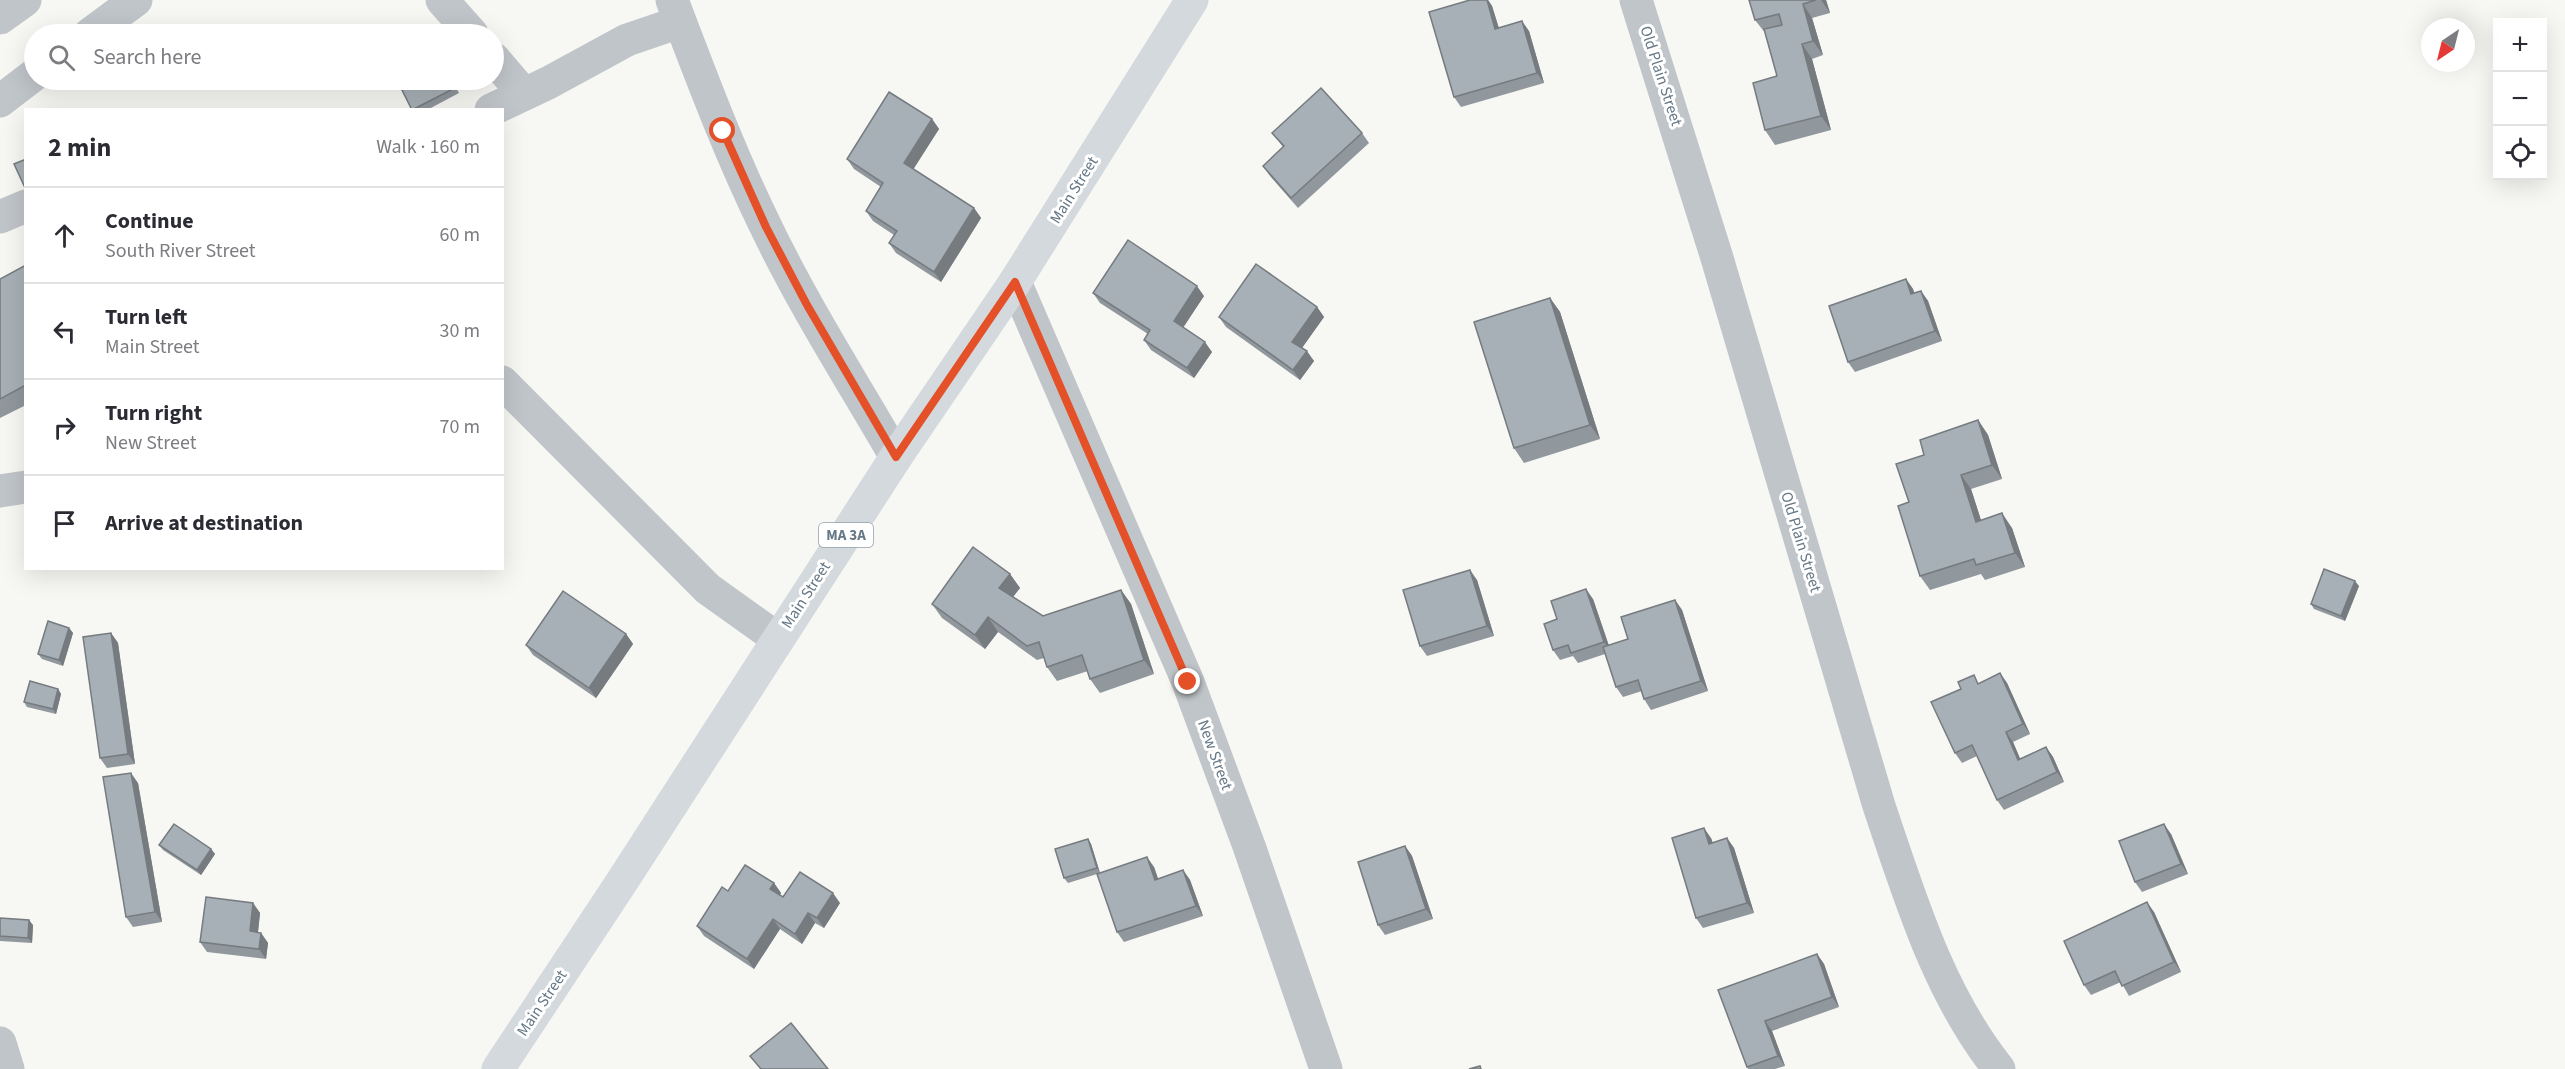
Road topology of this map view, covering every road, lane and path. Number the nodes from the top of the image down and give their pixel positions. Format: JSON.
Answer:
{"nodes":[{"id":1,"x":25,"y":0,"type":"edge"},
{"id":2,"x":136,"y":0,"type":"edge"},
{"id":3,"x":442,"y":0,"type":"edge"},
{"id":4,"x":1192,"y":0,"type":"edge"},
{"id":5,"x":1636,"y":0,"type":"edge"},
{"id":6,"x":676,"y":11,"type":"edge"},
{"id":7,"x":0,"y":18,"type":"edge"},
{"id":8,"x":104,"y":24,"type":"edge"},
{"id":9,"x":463,"y":24,"type":"edge"},
{"id":10,"x":504,"y":71,"type":"edge"},
{"id":11,"x":24,"y":83,"type":"edge"},
{"id":12,"x":524,"y":94,"type":"junction"},
{"id":13,"x":0,"y":101,"type":"edge"},
{"id":14,"x":495,"y":108,"type":"edge"},
{"id":15,"x":24,"y":207,"type":"edge"},
{"id":16,"x":0,"y":218,"type":"edge"},
{"id":17,"x":1015,"y":282,"type":"junction"},
{"id":18,"x":504,"y":384,"type":"edge"},
{"id":19,"x":896,"y":457,"type":"junction"},
{"id":20,"x":24,"y":487,"type":"edge"},
{"id":21,"x":0,"y":491,"type":"edge"},
{"id":22,"x":778,"y":639,"type":"junction"},
{"id":23,"x":0,"y":1043,"type":"edge"},
{"id":24,"x":8,"y":1069,"type":"edge"},
{"id":25,"x":498,"y":1069,"type":"edge"},
{"id":26,"x":1326,"y":1069,"type":"edge"},
{"id":27,"x":1999,"y":1069,"type":"edge"}],
"edges":[{"from":1,"to":7,"type":"street"},
{"from":2,"to":8,"type":"street"},
{"from":3,"to":9,"type":"street"},
{"from":4,"to":17,"type":"main road","name":"Main Street","number":"MA 3A"},
{"from":5,"to":27,"type":"street","name":"Old Plain Street"},
{"from":6,"to":12,"type":"street"},
{"from":6,"to":19,"type":"street"},
{"from":10,"to":12,"type":"street"},
{"from":11,"to":13,"type":"street"},
{"from":12,"to":14,"type":"street"},
{"from":15,"to":16,"type":"street"},
{"from":17,"to":19,"type":"main road","name":"Main Street","number":"MA 3A"},
{"from":17,"to":26,"type":"street","name":"New Street"},
{"from":18,"to":22,"type":"street"},
{"from":19,"to":22,"type":"main road","name":"Main Street","number":"MA 3A"},
{"from":20,"to":21,"type":"street"},
{"from":22,"to":25,"type":"main road","name":"Main Street","number":"MA 3A"},
{"from":23,"to":24,"type":"street"}]}
